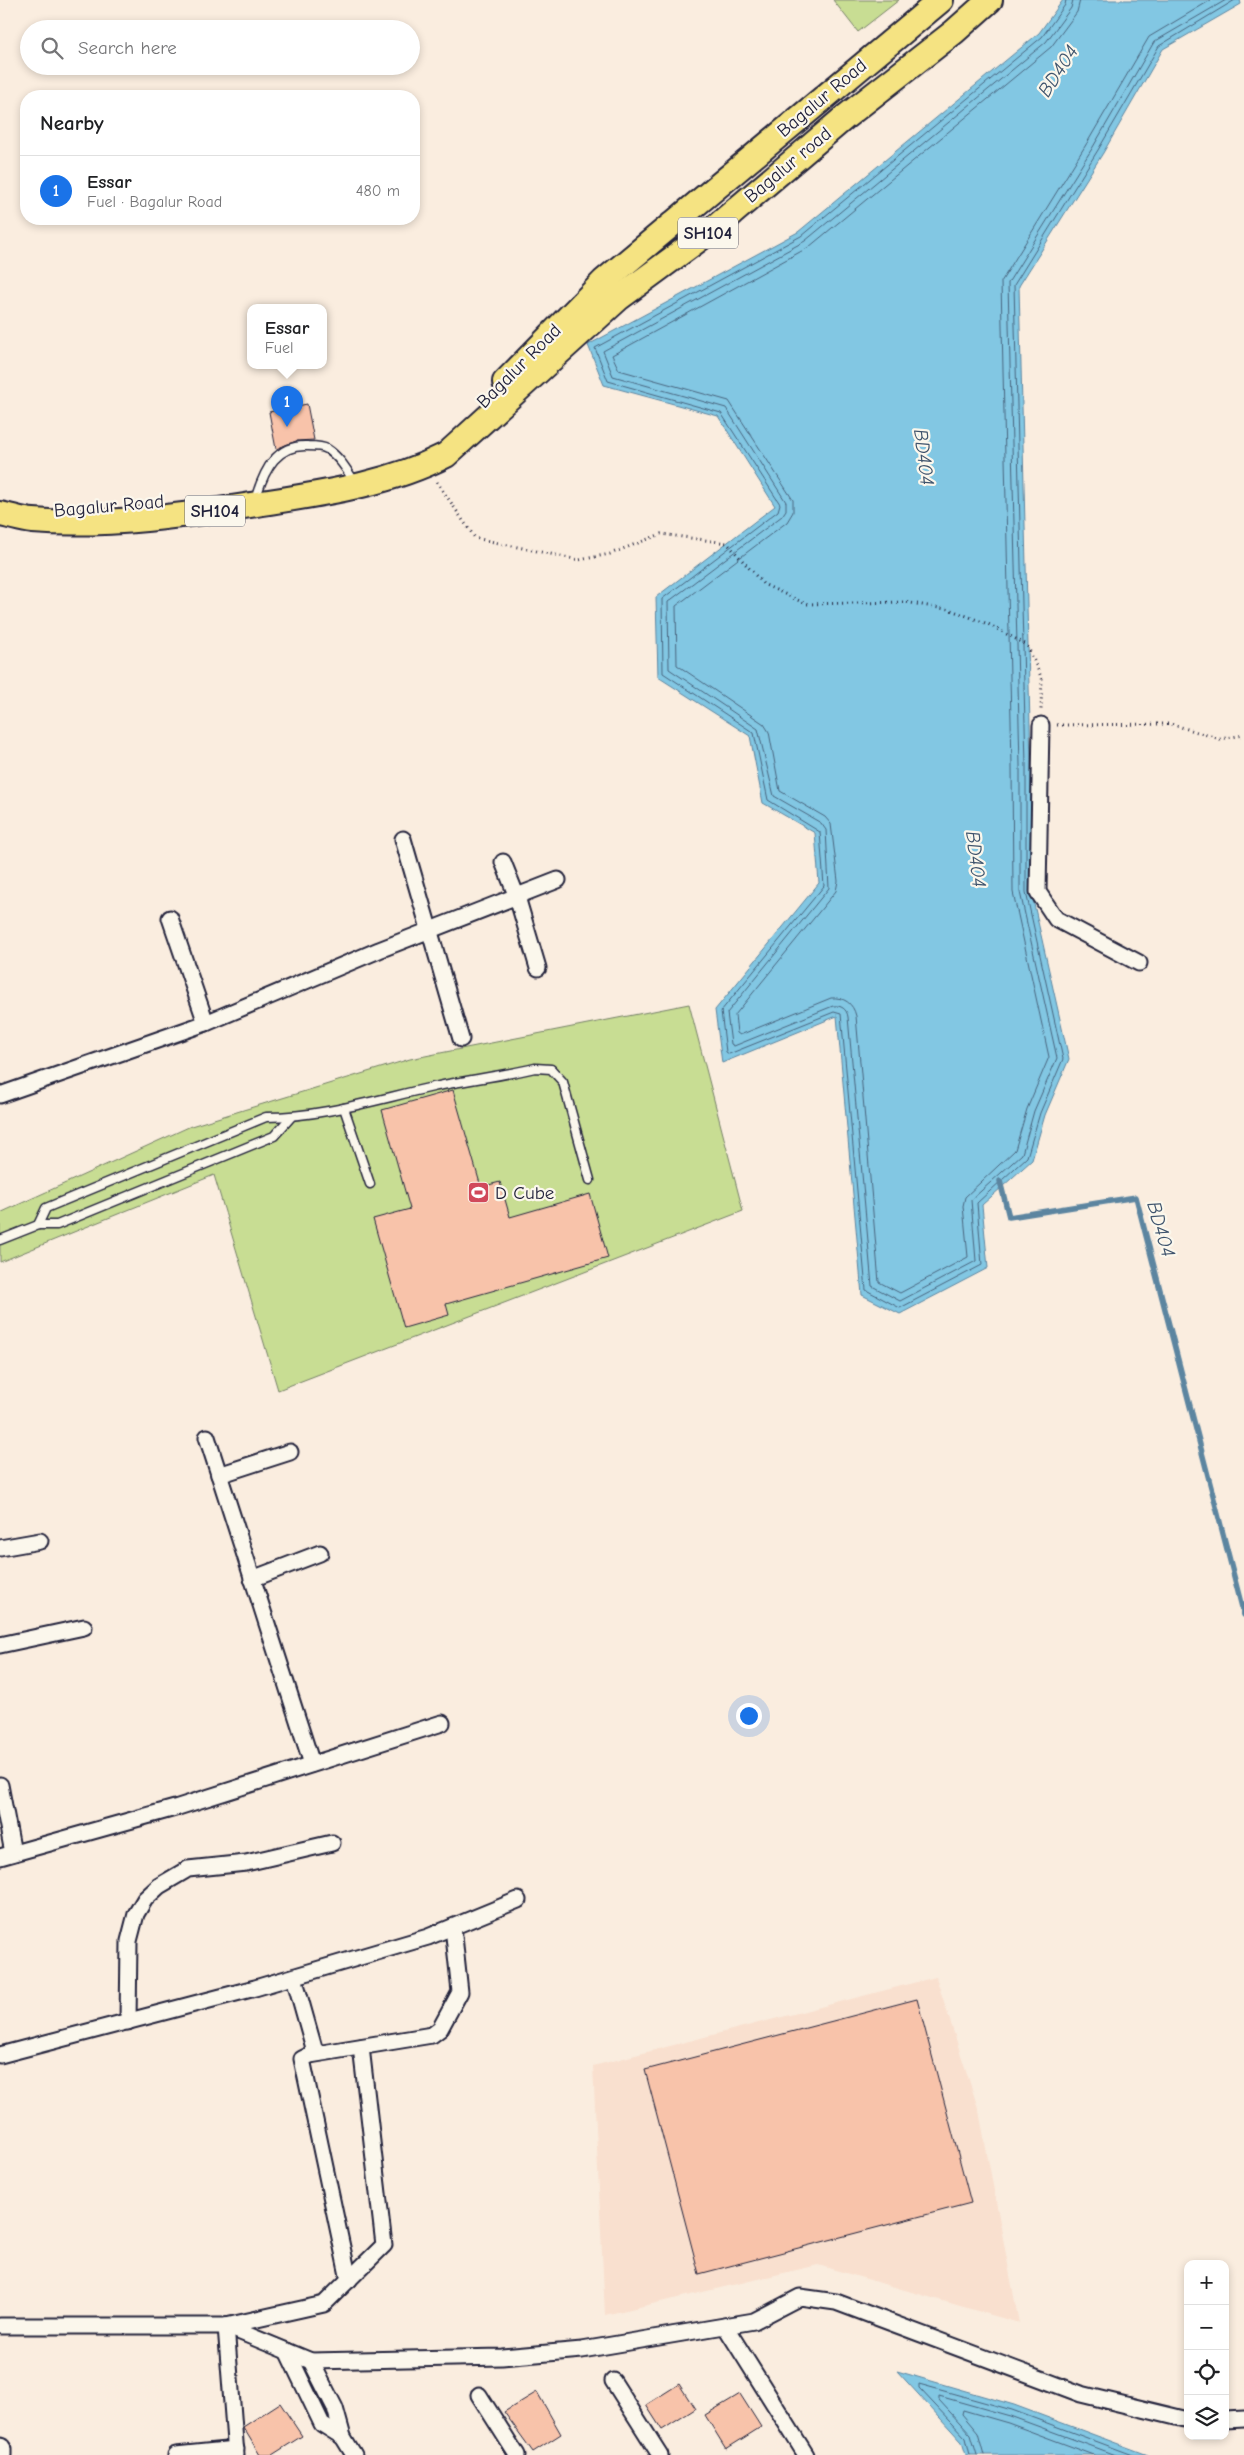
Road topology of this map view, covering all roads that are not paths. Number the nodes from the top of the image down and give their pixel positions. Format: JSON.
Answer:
{"nodes":[{"id":1,"x":942,"y":0,"type":"edge"},
{"id":2,"x":990,"y":0,"type":"edge"},
{"id":3,"x":422,"y":459,"type":"junction"},
{"id":4,"x":352,"y":478,"type":"junction"},
{"id":5,"x":257,"y":494,"type":"junction"},
{"id":6,"x":0,"y":502,"type":"edge"},
{"id":7,"x":0,"y":514,"type":"edge"},
{"id":8,"x":1041,"y":725,"type":"road end"},
{"id":9,"x":403,"y":839,"type":"dead end"},
{"id":10,"x":503,"y":862,"type":"dead end"},
{"id":11,"x":558,"y":880,"type":"dead end"},
{"id":12,"x":517,"y":897,"type":"junction"},
{"id":13,"x":170,"y":918,"type":"dead end"},
{"id":14,"x":430,"y":930,"type":"junction"},
{"id":15,"x":1139,"y":964,"type":"dead end"},
{"id":16,"x":538,"y":968,"type":"dead end"},
{"id":17,"x":206,"y":1023,"type":"junction"},
{"id":18,"x":461,"y":1039,"type":"dead end"},
{"id":19,"x":0,"y":1095,"type":"edge"},
{"id":20,"x":344,"y":1108,"type":"junction"},
{"id":21,"x":291,"y":1117,"type":"junction"},
{"id":22,"x":590,"y":1180,"type":"dead end"},
{"id":23,"x":370,"y":1184,"type":"dead end"},
{"id":24,"x":38,"y":1225,"type":"junction"},
{"id":25,"x":0,"y":1240,"type":"edge"},
{"id":26,"x":207,"y":1437,"type":"dead end"},
{"id":27,"x":290,"y":1452,"type":"dead end"},
{"id":28,"x":219,"y":1475,"type":"junction"},
{"id":29,"x":40,"y":1540,"type":"dead end"},
{"id":30,"x":0,"y":1548,"type":"edge"},
{"id":31,"x":320,"y":1553,"type":"dead end"},
{"id":32,"x":252,"y":1579,"type":"junction"},
{"id":33,"x":84,"y":1627,"type":"dead end"},
{"id":34,"x":0,"y":1645,"type":"edge"},
{"id":35,"x":442,"y":1723,"type":"dead end"},
{"id":36,"x":312,"y":1764,"type":"junction"},
{"id":37,"x":0,"y":1785,"type":"edge"},
{"id":38,"x":332,"y":1844,"type":"dead end"},
{"id":39,"x":7,"y":1855,"type":"edge"},
{"id":40,"x":518,"y":1900,"type":"dead end"},
{"id":41,"x":453,"y":1927,"type":"junction"},
{"id":42,"x":294,"y":1977,"type":"junction"},
{"id":43,"x":128,"y":2022,"type":"junction"},
{"id":44,"x":361,"y":2047,"type":"junction"},
{"id":45,"x":310,"y":2055,"type":"junction"},
{"id":46,"x":0,"y":2056,"type":"edge"},
{"id":47,"x":349,"y":2280,"type":"junction"},
{"id":48,"x":0,"y":2326,"type":"edge"},
{"id":49,"x":226,"y":2326,"type":"junction"},
{"id":50,"x":725,"y":2326,"type":"junction"},
{"id":51,"x":287,"y":2351,"type":"junction"},
{"id":52,"x":311,"y":2361,"type":"junction"},
{"id":53,"x":613,"y":2381,"type":"dead end"},
{"id":54,"x":479,"y":2395,"type":"dead end"},
{"id":55,"x":1184,"y":2419,"type":"edge"},
{"id":56,"x":1244,"y":2419,"type":"edge"},
{"id":57,"x":1229,"y":2420,"type":"edge"},
{"id":58,"x":343,"y":2437,"type":"junction"},
{"id":59,"x":0,"y":2449,"type":"edge"},
{"id":60,"x":236,"y":2452,"type":"edge"},
{"id":61,"x":0,"y":2455,"type":"edge"},
{"id":62,"x":176,"y":2455,"type":"edge"},
{"id":63,"x":354,"y":2455,"type":"edge"},
{"id":64,"x":517,"y":2455,"type":"edge"},
{"id":65,"x":660,"y":2455,"type":"edge"},
{"id":66,"x":806,"y":2455,"type":"edge"}],
"edges":[{"from":1,"to":3,"type":"main road","name":"Bagalur Road","number":"SH104"},
{"from":2,"to":3,"type":"main road","name":"Bagalur road","number":"SH104"},
{"from":3,"to":4,"type":"main road","name":"Bagalur Road","number":"SH104"},
{"from":3,"to":7,"type":"main road","name":"Bagalur Road","number":"SH104"},
{"from":4,"to":5,"type":"main road","name":"Bagalur Road","number":"SH104"},
{"from":4,"to":5,"type":"lane"},
{"from":5,"to":6,"type":"main road","name":"Bagalur Road","number":"SH104"},
{"from":8,"to":15,"type":"street"},
{"from":9,"to":14,"type":"street"},
{"from":10,"to":12,"type":"street"},
{"from":11,"to":12,"type":"street"},
{"from":12,"to":14,"type":"street"},
{"from":12,"to":16,"type":"street"},
{"from":13,"to":17,"type":"street"},
{"from":14,"to":17,"type":"street"},
{"from":14,"to":18,"type":"street"},
{"from":17,"to":19,"type":"street"},
{"from":20,"to":21,"type":"lane"},
{"from":20,"to":22,"type":"lane"},
{"from":20,"to":23,"type":"lane"},
{"from":21,"to":24,"type":"lane"},
{"from":21,"to":24,"type":"lane"},
{"from":24,"to":25,"type":"lane"},
{"from":26,"to":28,"type":"street"},
{"from":27,"to":28,"type":"street"},
{"from":28,"to":32,"type":"street"},
{"from":29,"to":30,"type":"street"},
{"from":31,"to":32,"type":"street"},
{"from":32,"to":36,"type":"street"},
{"from":33,"to":34,"type":"street"},
{"from":35,"to":36,"type":"street"},
{"from":36,"to":39,"type":"street"},
{"from":37,"to":39,"type":"street"},
{"from":38,"to":43,"type":"street"},
{"from":40,"to":41,"type":"street"},
{"from":41,"to":42,"type":"street"},
{"from":41,"to":44,"type":"street"},
{"from":42,"to":43,"type":"street"},
{"from":42,"to":45,"type":"street"},
{"from":43,"to":46,"type":"street"},
{"from":44,"to":45,"type":"street"},
{"from":44,"to":47,"type":"street"},
{"from":45,"to":47,"type":"street"},
{"from":47,"to":49,"type":"street"},
{"from":48,"to":49,"type":"street"},
{"from":49,"to":51,"type":"street"},
{"from":49,"to":60,"type":"street"},
{"from":50,"to":52,"type":"street"},
{"from":50,"to":55,"type":"street"},
{"from":50,"to":66,"type":"street"},
{"from":51,"to":52,"type":"street"},
{"from":51,"to":58,"type":"street"},
{"from":52,"to":58,"type":"street"},
{"from":53,"to":65,"type":"street"},
{"from":54,"to":64,"type":"street"},
{"from":56,"to":57,"type":"street"},
{"from":58,"to":63,"type":"street"},
{"from":59,"to":61,"type":"street"},
{"from":60,"to":62,"type":"street"}]}
